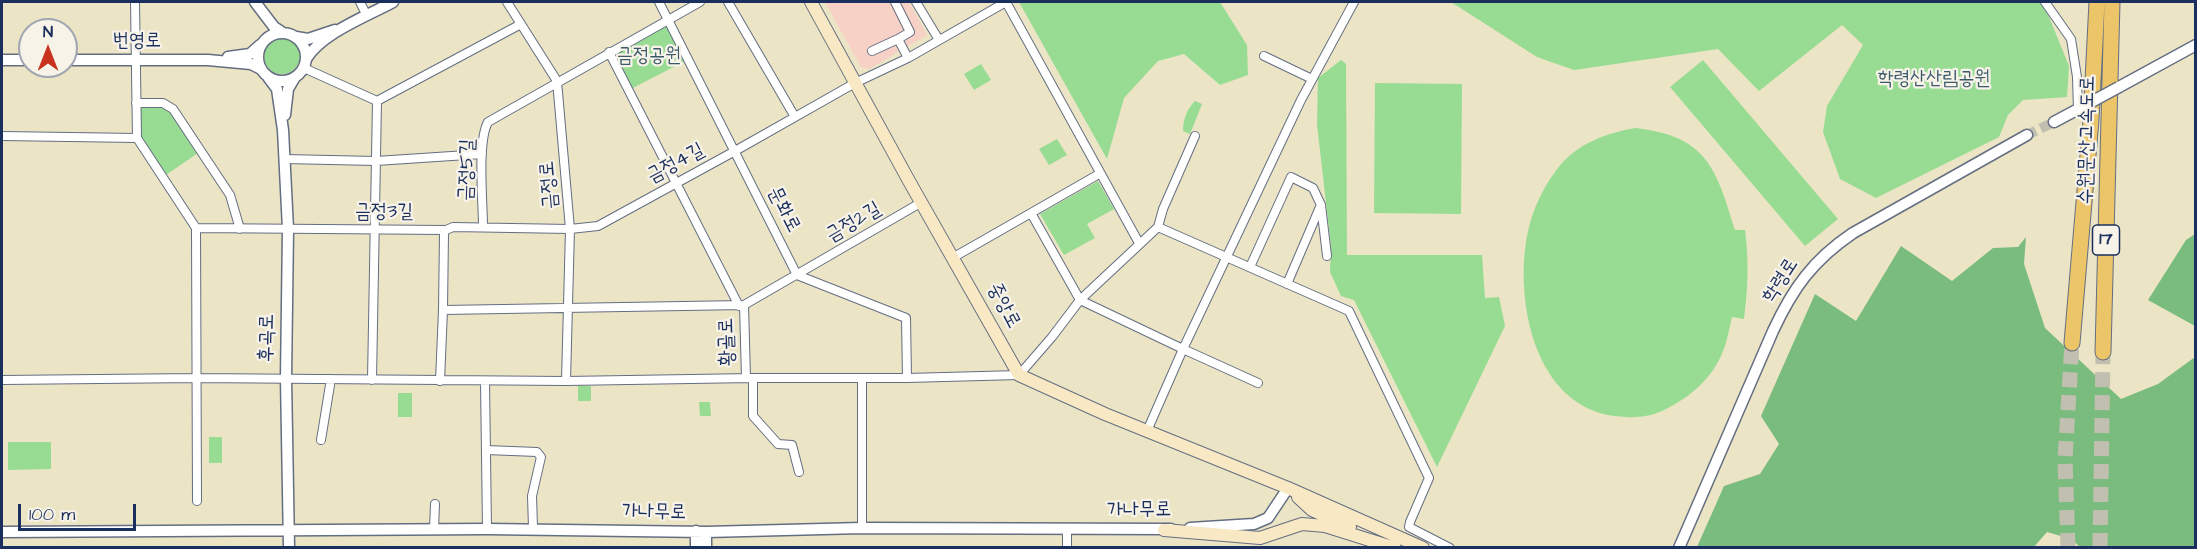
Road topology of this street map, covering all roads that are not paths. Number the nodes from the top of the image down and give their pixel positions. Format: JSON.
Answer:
{"nodes":[{"id":1,"x":135,"y":2,"type":"edge"},
{"id":2,"x":360,"y":2,"type":"edge"},
{"id":3,"x":393,"y":2,"type":"edge"},
{"id":4,"x":507,"y":2,"type":"edge"},
{"id":5,"x":659,"y":2,"type":"edge"},
{"id":6,"x":700,"y":2,"type":"edge"},
{"id":7,"x":728,"y":2,"type":"edge"},
{"id":8,"x":811,"y":2,"type":"edge"},
{"id":9,"x":895,"y":2,"type":"edge"},
{"id":10,"x":916,"y":2,"type":"edge"},
{"id":11,"x":1005,"y":2,"type":"edge"},
{"id":12,"x":1354,"y":2,"type":"edge"},
{"id":13,"x":2045,"y":2,"type":"edge"},
{"id":14,"x":2097,"y":2,"type":"edge"},
{"id":15,"x":2112,"y":2,"type":"edge"},
{"id":16,"x":256,"y":3,"type":"edge"},
{"id":17,"x":367,"y":16,"type":"junction"},
{"id":18,"x":668,"y":19,"type":"junction"},
{"id":19,"x":521,"y":24,"type":"junction"},
{"id":20,"x":346,"y":27,"type":"junction"},
{"id":21,"x":283,"y":33,"type":"junction"},
{"id":22,"x":296,"y":37,"type":"junction"},
{"id":23,"x":898,"y":39,"type":"junction"},
{"id":24,"x":939,"y":40,"type":"junction"},
{"id":25,"x":261,"y":44,"type":"junction"},
{"id":26,"x":2196,"y":45,"type":"edge"},
{"id":27,"x":872,"y":51,"type":"dead end"},
{"id":28,"x":609,"y":52,"type":"junction"},
{"id":29,"x":1264,"y":56,"type":"dead end"},
{"id":30,"x":909,"y":58,"type":"junction"},
{"id":31,"x":2,"y":60,"type":"edge"},
{"id":32,"x":18,"y":60,"type":"edge"},
{"id":33,"x":78,"y":60,"type":"edge"},
{"id":34,"x":135,"y":60,"type":"junction"},
{"id":35,"x":208,"y":60,"type":"junction"},
{"id":36,"x":305,"y":63,"type":"junction"},
{"id":37,"x":264,"y":73,"type":"junction"},
{"id":38,"x":295,"y":77,"type":"junction"},
{"id":39,"x":1312,"y":79,"type":"junction"},
{"id":40,"x":557,"y":81,"type":"junction"},
{"id":41,"x":855,"y":83,"type":"junction"},
{"id":42,"x":377,"y":101,"type":"junction"},
{"id":43,"x":136,"y":103,"type":"junction"},
{"id":44,"x":2081,"y":108,"type":"junction"},
{"id":45,"x":795,"y":117,"type":"junction"},
{"id":46,"x":2054,"y":122,"type":"tunnel mouth"},
{"id":47,"x":283,"y":130,"type":"junction"},
{"id":48,"x":2027,"y":135,"type":"tunnel mouth"},
{"id":49,"x":2,"y":136,"type":"edge"},
{"id":50,"x":1195,"y":136,"type":"dead end"},
{"id":51,"x":137,"y":138,"type":"junction"},
{"id":52,"x":735,"y":151,"type":"junction"},
{"id":53,"x":482,"y":154,"type":"junction"},
{"id":54,"x":284,"y":159,"type":"junction"},
{"id":55,"x":376,"y":160,"type":"junction"},
{"id":56,"x":1099,"y":174,"type":"junction"},
{"id":57,"x":675,"y":182,"type":"junction"},
{"id":58,"x":922,"y":202,"type":"junction"},
{"id":59,"x":1321,"y":206,"type":"junction"},
{"id":60,"x":1031,"y":213,"type":"junction"},
{"id":61,"x":1158,"y":226,"type":"junction"},
{"id":62,"x":483,"y":227,"type":"junction"},
{"id":63,"x":196,"y":228,"type":"junction"},
{"id":64,"x":240,"y":229,"type":"junction"},
{"id":65,"x":288,"y":229,"type":"junction"},
{"id":66,"x":570,"y":229,"type":"junction"},
{"id":67,"x":375,"y":230,"type":"junction"},
{"id":68,"x":446,"y":230,"type":"junction"},
{"id":69,"x":1139,"y":243,"type":"junction"},
{"id":70,"x":1327,"y":256,"type":"dead end"},
{"id":71,"x":954,"y":257,"type":"junction"},
{"id":72,"x":1227,"y":257,"type":"junction"},
{"id":73,"x":1250,"y":267,"type":"junction"},
{"id":74,"x":797,"y":275,"type":"junction"},
{"id":75,"x":1287,"y":284,"type":"junction"},
{"id":76,"x":1080,"y":300,"type":"junction"},
{"id":77,"x":741,"y":306,"type":"junction"},
{"id":78,"x":443,"y":310,"type":"junction"},
{"id":79,"x":567,"y":310,"type":"junction"},
{"id":80,"x":2072,"y":343,"type":"tunnel mouth"},
{"id":81,"x":1184,"y":349,"type":"junction"},
{"id":82,"x":2103,"y":352,"type":"tunnel mouth"},
{"id":83,"x":1019,"y":375,"type":"junction"},
{"id":84,"x":196,"y":378,"type":"junction"},
{"id":85,"x":286,"y":378,"type":"junction"},
{"id":86,"x":749,"y":378,"type":"junction"},
{"id":87,"x":862,"y":378,"type":"junction"},
{"id":88,"x":906,"y":378,"type":"junction"},
{"id":89,"x":331,"y":379,"type":"junction"},
{"id":90,"x":2,"y":380,"type":"edge"},
{"id":91,"x":372,"y":380,"type":"junction"},
{"id":92,"x":440,"y":381,"type":"junction"},
{"id":93,"x":486,"y":381,"type":"junction"},
{"id":94,"x":566,"y":381,"type":"junction"},
{"id":95,"x":1258,"y":383,"type":"dead end"},
{"id":96,"x":1147,"y":431,"type":"junction"},
{"id":97,"x":321,"y":440,"type":"dead end"},
{"id":98,"x":486,"y":450,"type":"junction"},
{"id":99,"x":799,"y":472,"type":"dead end"},
{"id":100,"x":1288,"y":488,"type":"junction"},
{"id":101,"x":197,"y":501,"type":"dead end"},
{"id":102,"x":435,"y":504,"type":"dead end"},
{"id":103,"x":533,"y":527,"type":"dead end"},
{"id":104,"x":862,"y":528,"type":"junction"},
{"id":105,"x":434,"y":529,"type":"junction"},
{"id":106,"x":487,"y":529,"type":"junction"},
{"id":107,"x":1067,"y":529,"type":"junction"},
{"id":108,"x":1164,"y":530,"type":"junction"},
{"id":109,"x":289,"y":531,"type":"junction"},
{"id":110,"x":2,"y":532,"type":"edge"},
{"id":111,"x":701,"y":532,"type":"junction"},
{"id":112,"x":290,"y":548,"type":"edge"},
{"id":113,"x":696,"y":548,"type":"edge"},
{"id":114,"x":706,"y":548,"type":"edge"},
{"id":115,"x":1067,"y":548,"type":"edge"},
{"id":116,"x":1396,"y":548,"type":"edge"},
{"id":117,"x":1423,"y":548,"type":"edge"},
{"id":118,"x":1450,"y":548,"type":"edge"},
{"id":119,"x":1679,"y":548,"type":"edge"}],
"edges":[{"from":1,"to":34,"type":"street"},
{"from":2,"to":17,"type":"street"},
{"from":3,"to":17,"type":"street"},
{"from":4,"to":19,"type":"street","name":"금정로"},
{"from":5,"to":18,"type":"street","name":"문화로"},
{"from":6,"to":18,"type":"street","name":"금정5길"},
{"from":7,"to":45,"type":"street"},
{"from":8,"to":41,"type":"main road","name":"중앙로"},
{"from":9,"to":23,"type":"street"},
{"from":10,"to":24,"type":"street"},
{"from":11,"to":24,"type":"street","name":"금정4길"},
{"from":11,"to":56,"type":"street"},
{"from":12,"to":39,"type":"street"},
{"from":13,"to":44,"type":"street"},
{"from":14,"to":80,"type":"highway","name":"수원문산고속도로","number":"17"},
{"from":15,"to":82,"type":"highway","name":"수원문산고속도로","number":"17"},
{"from":16,"to":21,"type":"street"},
{"from":16,"to":25,"type":"street"},
{"from":17,"to":20,"type":"street"},
{"from":18,"to":28,"type":"street","name":"금정5길"},
{"from":18,"to":52,"type":"street","name":"문화로"},
{"from":19,"to":40,"type":"street","name":"금정로"},
{"from":19,"to":42,"type":"street"},
{"from":20,"to":22,"type":"street"},
{"from":20,"to":36,"type":"street"},
{"from":21,"to":22,"type":"street"},
{"from":21,"to":25,"type":"street"},
{"from":22,"to":36,"type":"street"},
{"from":23,"to":27,"type":"street"},
{"from":23,"to":30,"type":"street"},
{"from":24,"to":30,"type":"street","name":"금정4길"},
{"from":25,"to":35,"type":"street"},
{"from":25,"to":37,"type":"street"},
{"from":26,"to":44,"type":"street","bridge":true},
{"from":28,"to":40,"type":"street","name":"금정5길"},
{"from":28,"to":57,"type":"street"},
{"from":29,"to":39,"type":"street"},
{"from":30,"to":41,"type":"street","name":"금정4길"},
{"from":31,"to":32,"type":"street"},
{"from":33,"to":34,"type":"street","name":"번영로"},
{"from":34,"to":35,"type":"street","name":"번영로"},
{"from":34,"to":43,"type":"street"},
{"from":35,"to":37,"type":"street"},
{"from":36,"to":38,"type":"street"},
{"from":36,"to":42,"type":"street"},
{"from":37,"to":38,"type":"street"},
{"from":37,"to":47,"type":"street"},
{"from":38,"to":47,"type":"street"},
{"from":39,"to":72,"type":"street"},
{"from":40,"to":53,"type":"street","name":"금정5길"},
{"from":40,"to":66,"type":"street","name":"금정로"},
{"from":41,"to":45,"type":"street","name":"금정4길"},
{"from":41,"to":58,"type":"main road","name":"중앙로"},
{"from":42,"to":55,"type":"street"},
{"from":43,"to":51,"type":"street"},
{"from":43,"to":64,"type":"street"},
{"from":44,"to":46,"type":"street"},
{"from":45,"to":52,"type":"street","name":"금정4길"},
{"from":47,"to":54,"type":"street","name":"후곡로"},
{"from":48,"to":119,"type":"street","name":"학령로"},
{"from":49,"to":51,"type":"street"},
{"from":50,"to":61,"type":"street"},
{"from":51,"to":63,"type":"street"},
{"from":52,"to":57,"type":"street","name":"금정4길"},
{"from":52,"to":74,"type":"street","name":"문화로"},
{"from":53,"to":55,"type":"street"},
{"from":53,"to":62,"type":"street","name":"금정5길"},
{"from":54,"to":55,"type":"street"},
{"from":54,"to":65,"type":"street","name":"후곡로"},
{"from":55,"to":67,"type":"street"},
{"from":56,"to":60,"type":"street"},
{"from":56,"to":69,"type":"street"},
{"from":57,"to":66,"type":"street","name":"금정4길"},
{"from":57,"to":77,"type":"street"},
{"from":58,"to":71,"type":"main road","name":"중앙로"},
{"from":58,"to":74,"type":"street","name":"금정2길"},
{"from":59,"to":70,"type":"street"},
{"from":59,"to":73,"type":"street"},
{"from":59,"to":75,"type":"street"},
{"from":60,"to":71,"type":"street"},
{"from":60,"to":76,"type":"street"},
{"from":61,"to":69,"type":"street"},
{"from":61,"to":72,"type":"street"},
{"from":62,"to":66,"type":"street","name":"금정3길"},
{"from":62,"to":68,"type":"street","name":"금정3길"},
{"from":63,"to":64,"type":"street","name":"금정3길"},
{"from":63,"to":84,"type":"street"},
{"from":64,"to":65,"type":"street","name":"금정3길"},
{"from":65,"to":67,"type":"street","name":"금정3길"},
{"from":65,"to":85,"type":"street","name":"후곡로"},
{"from":66,"to":79,"type":"street","name":"금정로"},
{"from":67,"to":68,"type":"street","name":"금정3길"},
{"from":67,"to":91,"type":"street"},
{"from":68,"to":78,"type":"street"},
{"from":69,"to":76,"type":"street"},
{"from":71,"to":83,"type":"main road","name":"중앙로"},
{"from":72,"to":73,"type":"street"},
{"from":72,"to":81,"type":"street"},
{"from":73,"to":75,"type":"street"},
{"from":74,"to":77,"type":"street","name":"금정2길"},
{"from":74,"to":88,"type":"street"},
{"from":75,"to":118,"type":"street"},
{"from":76,"to":81,"type":"street"},
{"from":76,"to":83,"type":"street"},
{"from":77,"to":79,"type":"street","name":"금정2길"},
{"from":77,"to":86,"type":"street","name":"황골로"},
{"from":78,"to":79,"type":"street","name":"금정2길"},
{"from":78,"to":92,"type":"street"},
{"from":79,"to":94,"type":"street","name":"금정로"},
{"from":81,"to":95,"type":"street"},
{"from":81,"to":96,"type":"street"},
{"from":83,"to":88,"type":"street"},
{"from":83,"to":96,"type":"main road"},
{"from":84,"to":85,"type":"street"},
{"from":84,"to":90,"type":"street"},
{"from":84,"to":101,"type":"street"},
{"from":85,"to":89,"type":"street"},
{"from":85,"to":109,"type":"street","name":"후곡로"},
{"from":86,"to":87,"type":"street"},
{"from":86,"to":94,"type":"street"},
{"from":86,"to":99,"type":"street","name":"황골로"},
{"from":87,"to":88,"type":"street"},
{"from":87,"to":104,"type":"street"},
{"from":89,"to":91,"type":"street"},
{"from":89,"to":97,"type":"street"},
{"from":91,"to":92,"type":"street"},
{"from":92,"to":93,"type":"street"},
{"from":93,"to":94,"type":"street"},
{"from":93,"to":98,"type":"street"},
{"from":96,"to":100,"type":"main road"},
{"from":98,"to":103,"type":"street"},
{"from":98,"to":106,"type":"street"},
{"from":100,"to":108,"type":"street","name":"가나무로"},
{"from":100,"to":116,"type":"main road"},
{"from":100,"to":117,"type":"main road"},
{"from":102,"to":105,"type":"street"},
{"from":104,"to":107,"type":"street","name":"가나무로"},
{"from":104,"to":111,"type":"street","name":"가나무로"},
{"from":105,"to":106,"type":"street","name":"가나무로"},
{"from":105,"to":109,"type":"street","name":"가나무로"},
{"from":106,"to":111,"type":"street","name":"가나무로"},
{"from":107,"to":108,"type":"street","name":"가나무로"},
{"from":107,"to":115,"type":"street"},
{"from":108,"to":116,"type":"main road"},
{"from":109,"to":110,"type":"street","name":"가나무로"},
{"from":109,"to":112,"type":"street","name":"후곡로"},
{"from":111,"to":113,"type":"street"},
{"from":111,"to":114,"type":"street"}]}
